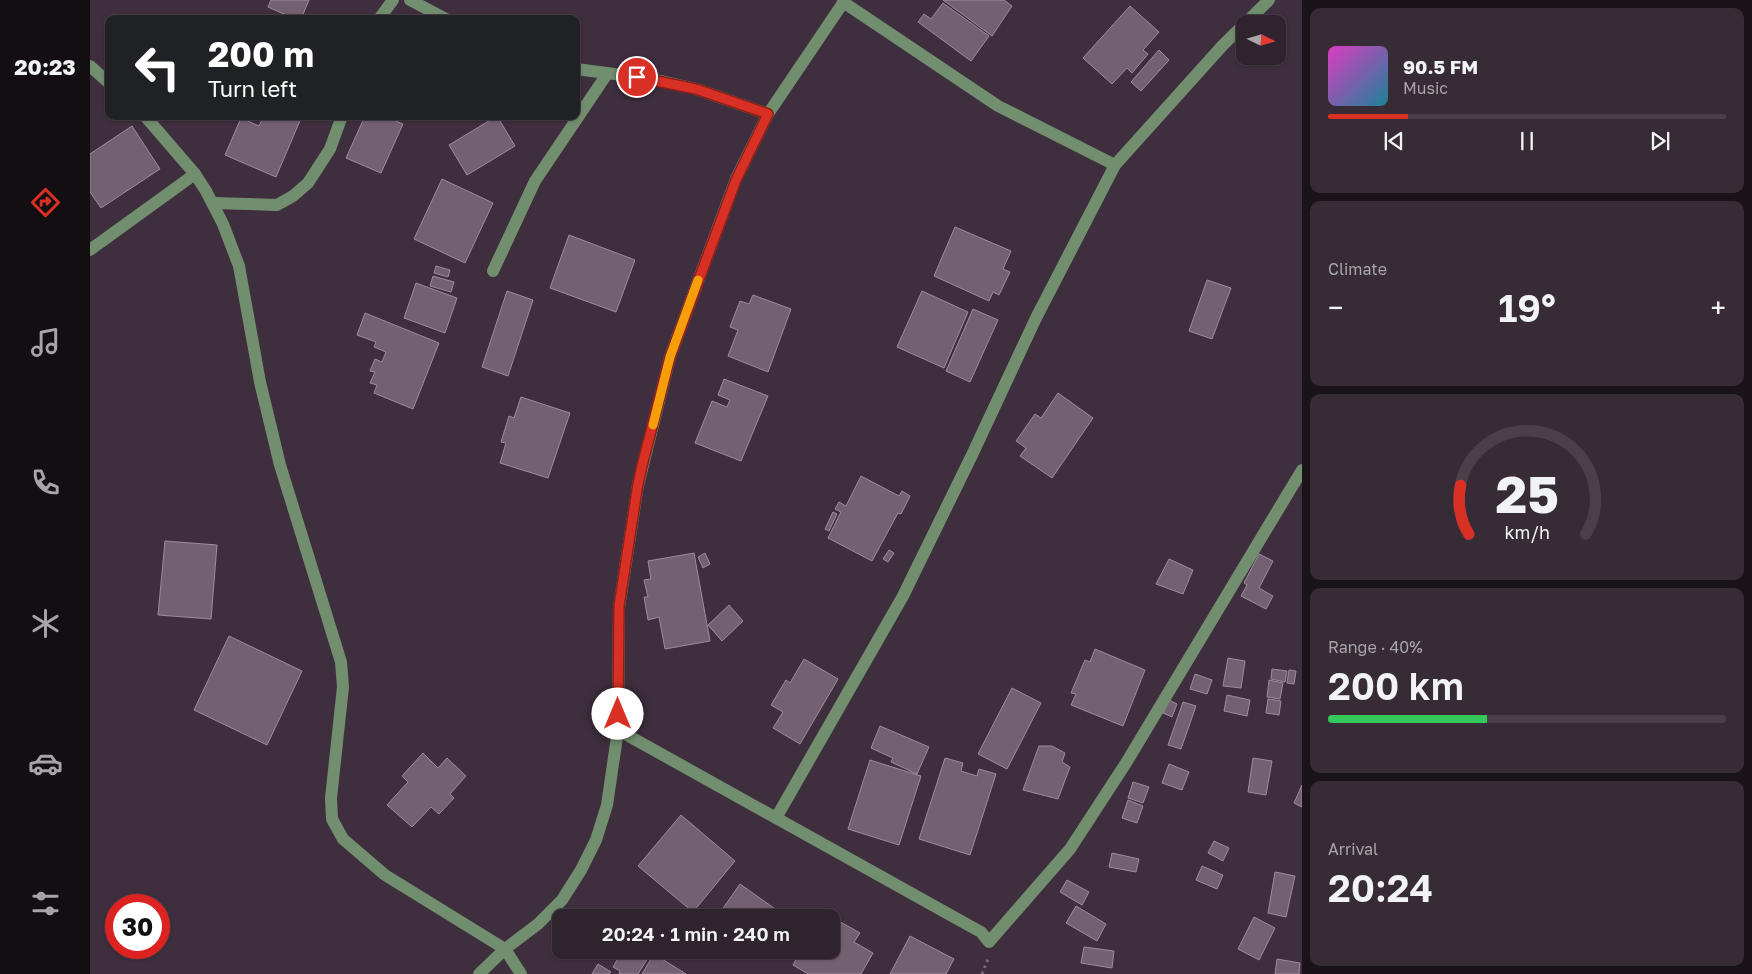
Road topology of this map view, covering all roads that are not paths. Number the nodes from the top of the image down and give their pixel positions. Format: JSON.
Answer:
{"nodes":[{"id":1,"x":393,"y":0,"type":"edge"},
{"id":2,"x":410,"y":0,"type":"edge"},
{"id":3,"x":1269,"y":0,"type":"edge"},
{"id":4,"x":844,"y":1,"type":"edge"},
{"id":5,"x":382,"y":15,"type":"edge"},
{"id":6,"x":438,"y":15,"type":"edge"},
{"id":7,"x":90,"y":66,"type":"edge"},
{"id":8,"x":580,"y":70,"type":"edge"},
{"id":9,"x":607,"y":74,"type":"junction"},
{"id":10,"x":105,"y":79,"type":"edge"},
{"id":11,"x":580,"y":114,"type":"edge"},
{"id":12,"x":768,"y":114,"type":"junction"},
{"id":13,"x":148,"y":120,"type":"edge"},
{"id":14,"x":341,"y":120,"type":"edge"},
{"id":15,"x":576,"y":120,"type":"edge"},
{"id":16,"x":1115,"y":165,"type":"junction"},
{"id":17,"x":195,"y":174,"type":"junction"},
{"id":18,"x":214,"y":203,"type":"junction"},
{"id":19,"x":90,"y":250,"type":"edge"},
{"id":20,"x":493,"y":271,"type":"dead end"},
{"id":21,"x":1302,"y":470,"type":"edge"},
{"id":22,"x":618,"y":730,"type":"junction"},
{"id":23,"x":776,"y":818,"type":"junction"},
{"id":24,"x":506,"y":949,"type":"junction"},
{"id":25,"x":479,"y":974,"type":"edge"},
{"id":26,"x":522,"y":974,"type":"edge"}],
"edges":[{"from":1,"to":5,"type":"street"},
{"from":2,"to":6,"type":"street"},
{"from":3,"to":16,"type":"street"},
{"from":4,"to":12,"type":"street"},
{"from":4,"to":16,"type":"street"},
{"from":7,"to":10,"type":"street"},
{"from":8,"to":9,"type":"street"},
{"from":9,"to":11,"type":"street"},
{"from":9,"to":12,"type":"street"},
{"from":12,"to":22,"type":"street"},
{"from":13,"to":17,"type":"street"},
{"from":14,"to":18,"type":"street"},
{"from":15,"to":20,"type":"street"},
{"from":16,"to":23,"type":"street"},
{"from":17,"to":18,"type":"street"},
{"from":17,"to":19,"type":"street"},
{"from":18,"to":24,"type":"street"},
{"from":21,"to":23,"type":"street"},
{"from":22,"to":23,"type":"street"},
{"from":22,"to":24,"type":"street"},
{"from":24,"to":25,"type":"street"},
{"from":24,"to":26,"type":"street"}]}
